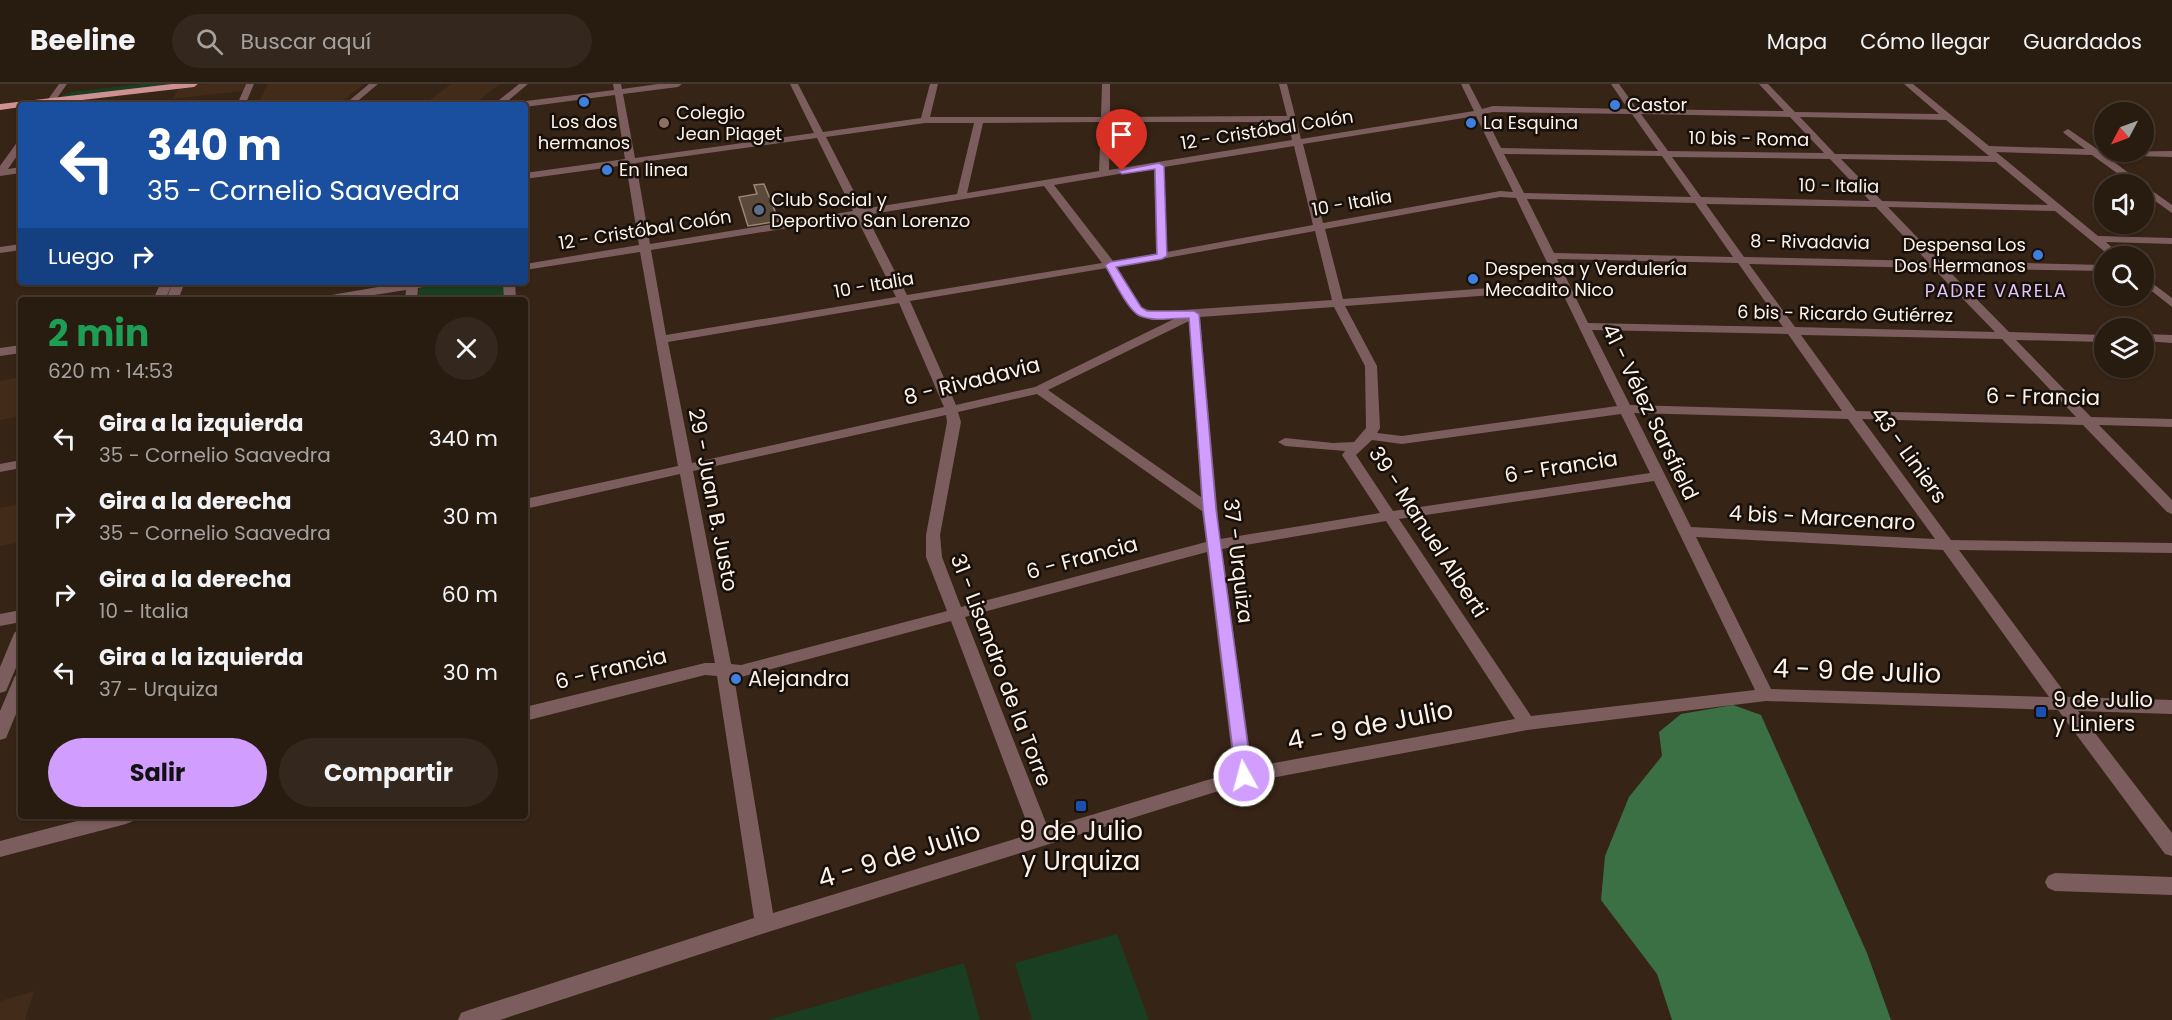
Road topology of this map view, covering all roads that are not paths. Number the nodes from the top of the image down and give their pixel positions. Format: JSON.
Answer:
{"nodes":[{"id":1,"x":63,"y":84,"type":"edge"},
{"id":2,"x":134,"y":84,"type":"edge"},
{"id":3,"x":194,"y":84,"type":"edge"},
{"id":4,"x":250,"y":84,"type":"edge"},
{"id":5,"x":259,"y":84,"type":"edge"},
{"id":6,"x":375,"y":84,"type":"edge"},
{"id":7,"x":524,"y":84,"type":"edge"},
{"id":8,"x":678,"y":84,"type":"edge"},
{"id":9,"x":794,"y":84,"type":"edge"},
{"id":10,"x":934,"y":84,"type":"edge"},
{"id":11,"x":1106,"y":84,"type":"edge"},
{"id":12,"x":1283,"y":84,"type":"edge"},
{"id":13,"x":1466,"y":84,"type":"edge"},
{"id":14,"x":1615,"y":84,"type":"edge"},
{"id":15,"x":1763,"y":84,"type":"edge"},
{"id":16,"x":1908,"y":84,"type":"edge"},
{"id":17,"x":618,"y":88,"type":"edge"},
{"id":18,"x":0,"y":100,"type":"edge"},
{"id":19,"x":52,"y":100,"type":"edge"},
{"id":20,"x":35,"y":102,"type":"edge"},
{"id":21,"x":242,"y":102,"type":"edge"},
{"id":22,"x":251,"y":102,"type":"edge"},
{"id":23,"x":352,"y":102,"type":"edge"},
{"id":24,"x":501,"y":102,"type":"edge"},
{"id":25,"x":528,"y":103,"type":"edge"},
{"id":26,"x":18,"y":104,"type":"edge"},
{"id":27,"x":0,"y":106,"type":"edge"},
{"id":28,"x":1635,"y":112,"type":"junction"},
{"id":29,"x":1479,"y":113,"type":"junction"},
{"id":30,"x":1792,"y":114,"type":"junction"},
{"id":31,"x":1948,"y":117,"type":"junction"},
{"id":32,"x":1292,"y":119,"type":"junction"},
{"id":33,"x":925,"y":120,"type":"junction"},
{"id":34,"x":979,"y":120,"type":"junction"},
{"id":35,"x":1105,"y":120,"type":"junction"},
{"id":36,"x":2068,"y":132,"type":"dead end"},
{"id":37,"x":821,"y":135,"type":"junction"},
{"id":38,"x":1298,"y":143,"type":"junction"},
{"id":39,"x":18,"y":147,"type":"edge"},
{"id":40,"x":1987,"y":149,"type":"junction"},
{"id":41,"x":1500,"y":151,"type":"junction"},
{"id":42,"x":2094,"y":151,"type":"edge"},
{"id":43,"x":2094,"y":152,"type":"edge"},
{"id":44,"x":1665,"y":154,"type":"junction"},
{"id":45,"x":2154,"y":154,"type":"edge"},
{"id":46,"x":2172,"y":154,"type":"edge"},
{"id":47,"x":1834,"y":156,"type":"junction"},
{"id":48,"x":1999,"y":159,"type":"junction"},
{"id":49,"x":630,"y":161,"type":"junction"},
{"id":50,"x":2108,"y":162,"type":"edge"},
{"id":51,"x":1159,"y":166,"type":"junction"},
{"id":52,"x":18,"y":170,"type":"edge"},
{"id":53,"x":0,"y":173,"type":"edge"},
{"id":54,"x":1104,"y":174,"type":"junction"},
{"id":55,"x":2125,"y":174,"type":"edge"},
{"id":56,"x":528,"y":176,"type":"edge"},
{"id":57,"x":1048,"y":184,"type":"junction"},
{"id":58,"x":1520,"y":194,"type":"junction"},
{"id":59,"x":2154,"y":196,"type":"edge"},
{"id":60,"x":961,"y":197,"type":"junction"},
{"id":61,"x":1697,"y":200,"type":"junction"},
{"id":62,"x":1879,"y":205,"type":"junction"},
{"id":63,"x":2057,"y":208,"type":"junction"},
{"id":64,"x":2172,"y":210,"type":"edge"},
{"id":65,"x":858,"y":213,"type":"junction"},
{"id":66,"x":1320,"y":227,"type":"junction"},
{"id":67,"x":2096,"y":239,"type":"junction"},
{"id":68,"x":2172,"y":241,"type":"edge"},
{"id":69,"x":2104,"y":246,"type":"edge"},
{"id":70,"x":18,"y":247,"type":"edge"},
{"id":71,"x":646,"y":247,"type":"junction"},
{"id":72,"x":0,"y":250,"type":"edge"},
{"id":73,"x":1550,"y":255,"type":"junction"},
{"id":74,"x":1162,"y":256,"type":"junction"},
{"id":75,"x":1740,"y":260,"type":"junction"},
{"id":76,"x":1936,"y":264,"type":"junction"},
{"id":77,"x":1110,"y":265,"type":"junction"},
{"id":78,"x":528,"y":267,"type":"edge"},
{"id":79,"x":2094,"y":268,"type":"edge"},
{"id":80,"x":407,"y":285,"type":"edge"},
{"id":81,"x":1565,"y":286,"type":"junction"},
{"id":82,"x":2154,"y":289,"type":"edge"},
{"id":83,"x":337,"y":297,"type":"edge"},
{"id":84,"x":903,"y":298,"type":"junction"},
{"id":85,"x":1338,"y":303,"type":"junction"},
{"id":86,"x":2172,"y":304,"type":"edge"},
{"id":87,"x":1194,"y":314,"type":"junction"},
{"id":88,"x":1585,"y":326,"type":"junction"},
{"id":89,"x":1791,"y":331,"type":"junction"},
{"id":90,"x":2003,"y":335,"type":"junction"},
{"id":91,"x":2094,"y":338,"type":"edge"},
{"id":92,"x":2154,"y":338,"type":"edge"},
{"id":93,"x":662,"y":339,"type":"junction"},
{"id":94,"x":2172,"y":339,"type":"edge"},
{"id":95,"x":18,"y":349,"type":"edge"},
{"id":96,"x":0,"y":352,"type":"edge"},
{"id":97,"x":1039,"y":390,"type":"junction"},
{"id":98,"x":951,"y":409,"type":"junction"},
{"id":99,"x":1626,"y":409,"type":"junction"},
{"id":100,"x":1852,"y":415,"type":"junction"},
{"id":101,"x":2087,"y":421,"type":"junction"},
{"id":102,"x":2172,"y":423,"type":"edge"},
{"id":103,"x":1370,"y":436,"type":"junction"},
{"id":104,"x":1285,"y":442,"type":"dead end"},
{"id":105,"x":1355,"y":446,"type":"junction"},
{"id":106,"x":18,"y":465,"type":"edge"},
{"id":107,"x":0,"y":468,"type":"edge"},
{"id":108,"x":686,"y":469,"type":"junction"},
{"id":109,"x":1658,"y":476,"type":"junction"},
{"id":110,"x":528,"y":503,"type":"edge"},
{"id":111,"x":1209,"y":509,"type":"junction"},
{"id":112,"x":2172,"y":509,"type":"edge"},
{"id":113,"x":1390,"y":516,"type":"junction"},
{"id":114,"x":1686,"y":532,"type":"junction"},
{"id":115,"x":1215,"y":545,"type":"junction"},
{"id":116,"x":1947,"y":545,"type":"junction"},
{"id":117,"x":2172,"y":548,"type":"edge"},
{"id":118,"x":957,"y":614,"type":"junction"},
{"id":119,"x":18,"y":617,"type":"edge"},
{"id":120,"x":0,"y":620,"type":"edge"},
{"id":121,"x":18,"y":643,"type":"edge"},
{"id":122,"x":724,"y":669,"type":"junction"},
{"id":123,"x":0,"y":687,"type":"edge"},
{"id":124,"x":18,"y":688,"type":"edge"},
{"id":125,"x":1766,"y":695,"type":"junction"},
{"id":126,"x":2064,"y":705,"type":"junction"},
{"id":127,"x":2172,"y":707,"type":"edge"},
{"id":128,"x":528,"y":713,"type":"edge"},
{"id":129,"x":1527,"y":723,"type":"junction"},
{"id":130,"x":0,"y":733,"type":"edge"},
{"id":131,"x":1244,"y":776,"type":"junction"},
{"id":132,"x":115,"y":819,"type":"edge"},
{"id":133,"x":1043,"y":839,"type":"junction"},
{"id":134,"x":2172,"y":848,"type":"edge"},
{"id":135,"x":0,"y":849,"type":"edge"},
{"id":136,"x":2055,"y":882,"type":"dead end"},
{"id":137,"x":2172,"y":886,"type":"edge"},
{"id":138,"x":765,"y":924,"type":"junction"},
{"id":139,"x":469,"y":1020,"type":"edge"}],
"edges":[{"from":1,"to":19,"type":"street"},
{"from":2,"to":19,"type":"main road"},
{"from":3,"to":19,"type":"main road"},
{"from":4,"to":21,"type":"street"},
{"from":5,"to":22,"type":"street"},
{"from":6,"to":23,"type":"street"},
{"from":7,"to":24,"type":"street"},
{"from":8,"to":17,"type":"street"},
{"from":9,"to":37,"type":"street","name":"31 - Lisandro de la Torre"},
{"from":10,"to":33,"type":"street"},
{"from":11,"to":35,"type":"street"},
{"from":12,"to":32,"type":"street","name":"39 - Manuel Alberti"},
{"from":13,"to":29,"type":"street","name":"41 - Vélez Sarsfield"},
{"from":14,"to":28,"type":"street","name":"43 - Liniers"},
{"from":15,"to":30,"type":"street"},
{"from":16,"to":31,"type":"street"},
{"from":17,"to":25,"type":"street"},
{"from":17,"to":49,"type":"street","name":"29 - Juan B. Justo"},
{"from":18,"to":19,"type":"main road"},
{"from":19,"to":20,"type":"main road"},
{"from":26,"to":27,"type":"main road"},
{"from":28,"to":29,"type":"street","name":"12 - Cristóbal Colón"},
{"from":28,"to":30,"type":"street","name":"12 - Cristóbal Colón"},
{"from":28,"to":44,"type":"street","name":"43 - Liniers"},
{"from":29,"to":38,"type":"street","name":"12 - Cristóbal Colón"},
{"from":29,"to":41,"type":"street","name":"41 - Vélez Sarsfield"},
{"from":30,"to":31,"type":"street","name":"12 - Cristóbal Colón"},
{"from":30,"to":47,"type":"street"},
{"from":31,"to":40,"type":"street"},
{"from":32,"to":35,"type":"street"},
{"from":32,"to":38,"type":"street","name":"39 - Manuel Alberti"},
{"from":33,"to":34,"type":"street"},
{"from":33,"to":37,"type":"street"},
{"from":34,"to":35,"type":"street"},
{"from":34,"to":60,"type":"street"},
{"from":35,"to":54,"type":"street"},
{"from":36,"to":42,"type":"street"},
{"from":37,"to":49,"type":"street"},
{"from":37,"to":65,"type":"street","name":"31 - Lisandro de la Torre"},
{"from":38,"to":51,"type":"street","name":"12 - Cristóbal Colón"},
{"from":38,"to":66,"type":"street","name":"39 - Manuel Alberti"},
{"from":39,"to":53,"type":"street"},
{"from":40,"to":43,"type":"street"},
{"from":40,"to":48,"type":"street"},
{"from":41,"to":44,"type":"street","name":"10 bis - Roma"},
{"from":41,"to":58,"type":"street","name":"41 - Vélez Sarsfield"},
{"from":44,"to":47,"type":"street","name":"10 bis - Roma"},
{"from":44,"to":61,"type":"street","name":"43 - Liniers"},
{"from":45,"to":46,"type":"street"},
{"from":47,"to":48,"type":"street","name":"10 bis - Roma"},
{"from":47,"to":62,"type":"street"},
{"from":48,"to":63,"type":"street"},
{"from":49,"to":56,"type":"street"},
{"from":49,"to":71,"type":"street","name":"29 - Juan B. Justo"},
{"from":50,"to":55,"type":"street"},
{"from":51,"to":54,"type":"street","name":"12 - Cristóbal Colón"},
{"from":51,"to":74,"type":"street"},
{"from":52,"to":53,"type":"street"},
{"from":54,"to":57,"type":"street","name":"12 - Cristóbal Colón"},
{"from":57,"to":60,"type":"street","name":"12 - Cristóbal Colón"},
{"from":57,"to":77,"type":"street"},
{"from":58,"to":61,"type":"street","name":"10 - Italia"},
{"from":58,"to":66,"type":"street","name":"10 - Italia"},
{"from":58,"to":73,"type":"street","name":"41 - Vélez Sarsfield"},
{"from":59,"to":64,"type":"street"},
{"from":60,"to":65,"type":"street","name":"12 - Cristóbal Colón"},
{"from":61,"to":62,"type":"street","name":"10 - Italia"},
{"from":61,"to":75,"type":"street","name":"43 - Liniers"},
{"from":62,"to":63,"type":"street","name":"10 - Italia"},
{"from":62,"to":76,"type":"street"},
{"from":63,"to":67,"type":"street"},
{"from":65,"to":71,"type":"street","name":"12 - Cristóbal Colón"},
{"from":65,"to":84,"type":"street","name":"31 - Lisandro de la Torre"},
{"from":66,"to":74,"type":"street","name":"10 - Italia"},
{"from":66,"to":85,"type":"street","name":"39 - Manuel Alberti"},
{"from":67,"to":68,"type":"street"},
{"from":67,"to":69,"type":"street"},
{"from":70,"to":72,"type":"street"},
{"from":71,"to":78,"type":"street","name":"12 - Cristóbal Colón"},
{"from":71,"to":93,"type":"street","name":"29 - Juan B. Justo"},
{"from":73,"to":75,"type":"street","name":"8 - Rivadavia"},
{"from":73,"to":81,"type":"street","name":"41 - Vélez Sarsfield"},
{"from":74,"to":77,"type":"street","name":"10 - Italia"},
{"from":75,"to":76,"type":"street","name":"8 - Rivadavia"},
{"from":75,"to":89,"type":"street","name":"43 - Liniers"},
{"from":76,"to":79,"type":"street","name":"8 - Rivadavia"},
{"from":76,"to":90,"type":"street"},
{"from":77,"to":84,"type":"street","name":"10 - Italia"},
{"from":77,"to":87,"type":"street"},
{"from":80,"to":83,"type":"street"},
{"from":81,"to":85,"type":"street","name":"8 - Rivadavia"},
{"from":81,"to":88,"type":"street","name":"41 - Vélez Sarsfield"},
{"from":82,"to":86,"type":"street"},
{"from":84,"to":93,"type":"street","name":"10 - Italia"},
{"from":84,"to":98,"type":"street","name":"31 - Lisandro de la Torre"},
{"from":85,"to":87,"type":"street","name":"8 - Rivadavia"},
{"from":85,"to":103,"type":"street","name":"39 - Manuel Alberti"},
{"from":87,"to":97,"type":"street","name":"8 - Rivadavia"},
{"from":87,"to":111,"type":"street","name":"37 - Urquiza"},
{"from":88,"to":89,"type":"street","name":"6 bis - Ricardo Gutiérrez"},
{"from":88,"to":99,"type":"street","name":"41 - Vélez Sarsfield"},
{"from":89,"to":90,"type":"street","name":"6 bis - Ricardo Gutiérrez"},
{"from":89,"to":100,"type":"street","name":"43 - Liniers"},
{"from":90,"to":91,"type":"street","name":"6 bis - Ricardo Gutiérrez"},
{"from":90,"to":101,"type":"street"},
{"from":92,"to":94,"type":"street"},
{"from":93,"to":108,"type":"street","name":"29 - Juan B. Justo"},
{"from":95,"to":96,"type":"street"},
{"from":97,"to":98,"type":"street","name":"8 - Rivadavia"},
{"from":97,"to":111,"type":"street"},
{"from":98,"to":108,"type":"street","name":"8 - Rivadavia"},
{"from":98,"to":118,"type":"street","name":"31 - Lisandro de la Torre"},
{"from":99,"to":100,"type":"street","name":"6 - Francia"},
{"from":99,"to":103,"type":"street"},
{"from":99,"to":109,"type":"street","name":"41 - Vélez Sarsfield"},
{"from":100,"to":101,"type":"street","name":"6 - Francia"},
{"from":100,"to":116,"type":"street","name":"43 - Liniers"},
{"from":101,"to":102,"type":"street","name":"6 - Francia"},
{"from":101,"to":112,"type":"street"},
{"from":103,"to":105,"type":"street","name":"39 - Manuel Alberti"},
{"from":104,"to":105,"type":"street"},
{"from":105,"to":113,"type":"street","name":"39 - Manuel Alberti"},
{"from":106,"to":107,"type":"street"},
{"from":108,"to":110,"type":"street","name":"8 - Rivadavia"},
{"from":108,"to":122,"type":"street","name":"29 - Juan B. Justo"},
{"from":109,"to":113,"type":"street","name":"6 - Francia"},
{"from":109,"to":114,"type":"street","name":"41 - Vélez Sarsfield"},
{"from":111,"to":115,"type":"street","name":"37 - Urquiza"},
{"from":113,"to":115,"type":"street","name":"6 - Francia"},
{"from":113,"to":129,"type":"street","name":"39 - Manuel Alberti"},
{"from":114,"to":116,"type":"street","name":"4 bis - Marcenaro"},
{"from":114,"to":125,"type":"street","name":"41 - Vélez Sarsfield"},
{"from":115,"to":118,"type":"street","name":"6 - Francia"},
{"from":115,"to":131,"type":"street","name":"37 - Urquiza"},
{"from":116,"to":117,"type":"street","name":"4 bis - Marcenaro"},
{"from":116,"to":126,"type":"street","name":"43 - Liniers"},
{"from":118,"to":122,"type":"street","name":"6 - Francia"},
{"from":118,"to":133,"type":"street","name":"31 - Lisandro de la Torre"},
{"from":119,"to":120,"type":"street"},
{"from":121,"to":123,"type":"street"},
{"from":122,"to":128,"type":"street","name":"6 - Francia"},
{"from":122,"to":138,"type":"street","name":"29 - Juan B. Justo"},
{"from":124,"to":130,"type":"street"},
{"from":125,"to":126,"type":"street","name":"4 - 9 de Julio"},
{"from":125,"to":129,"type":"street","name":"4 - 9 de Julio"},
{"from":126,"to":127,"type":"street","name":"4 - 9 de Julio"},
{"from":126,"to":134,"type":"street","name":"43 - Liniers"},
{"from":129,"to":131,"type":"street","name":"4 - 9 de Julio"},
{"from":131,"to":133,"type":"street","name":"4 - 9 de Julio"},
{"from":132,"to":135,"type":"street"},
{"from":133,"to":138,"type":"street","name":"4 - 9 de Julio"},
{"from":136,"to":137,"type":"street"},
{"from":138,"to":139,"type":"street","name":"4 - 9 de Julio"}]}
